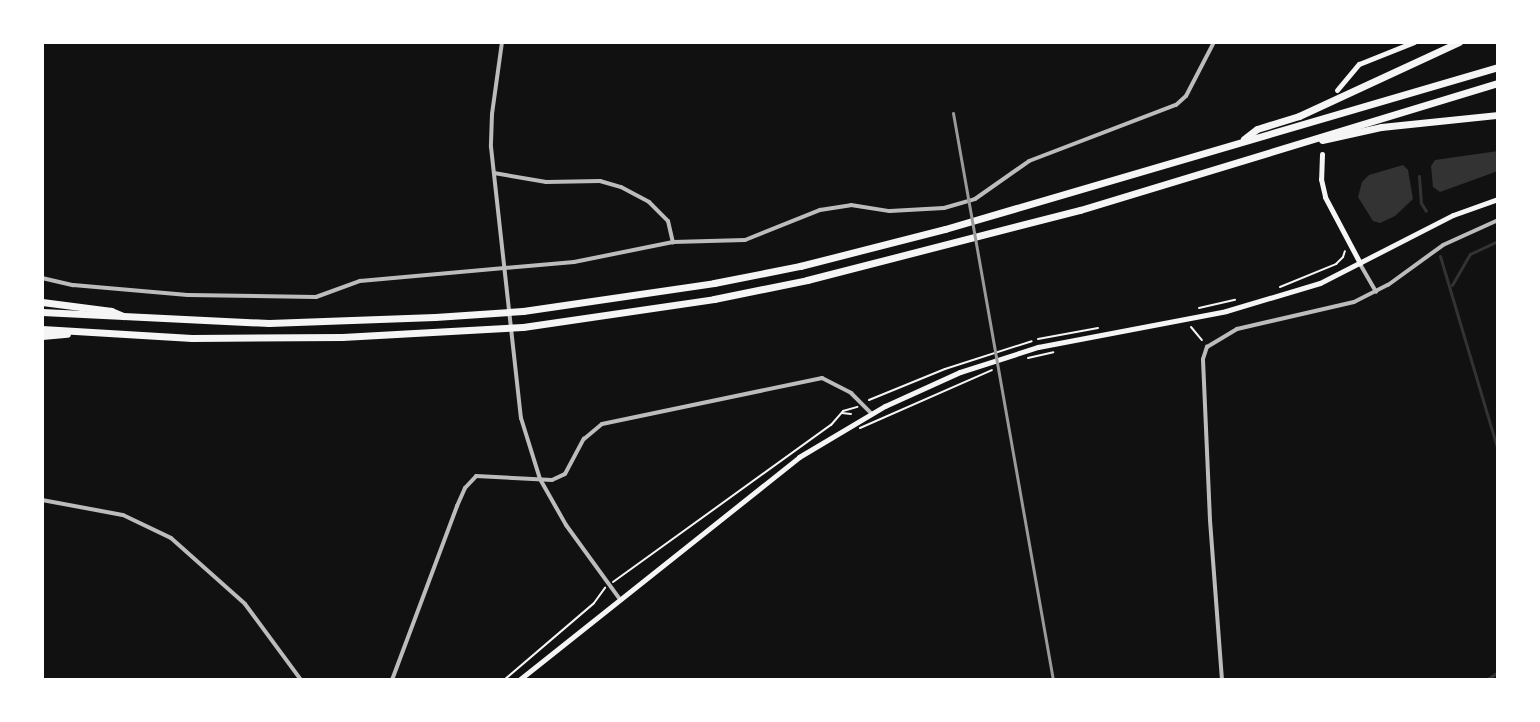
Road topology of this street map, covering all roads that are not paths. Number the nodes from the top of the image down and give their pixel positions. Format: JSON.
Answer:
{"nodes":[{"id":1,"x":502,"y":42,"type":"edge"},
{"id":2,"x":1214,"y":42,"type":"edge"},
{"id":3,"x":1414,"y":42,"type":"edge"},
{"id":4,"x":1459,"y":42,"type":"edge"},
{"id":5,"x":1498,"y":67,"type":"edge"},
{"id":6,"x":1498,"y":83,"type":"edge"},
{"id":7,"x":1337,"y":90,"type":"dead end"},
{"id":8,"x":1498,"y":115,"type":"edge"},
{"id":9,"x":1316,"y":139,"type":"junction"},
{"id":10,"x":1239,"y":143,"type":"junction"},
{"id":11,"x":1322,"y":154,"type":"dead end"},
{"id":12,"x":494,"y":173,"type":"junction"},
{"id":13,"x":1498,"y":199,"type":"edge"},
{"id":14,"x":1498,"y":220,"type":"edge"},
{"id":15,"x":673,"y":242,"type":"junction"},
{"id":16,"x":1360,"y":264,"type":"junction"},
{"id":17,"x":504,"y":267,"type":"junction"},
{"id":18,"x":42,"y":278,"type":"edge"},
{"id":19,"x":1376,"y":292,"type":"junction"},
{"id":20,"x":42,"y":302,"type":"edge"},
{"id":21,"x":42,"y":312,"type":"edge"},
{"id":22,"x":129,"y":319,"type":"junction"},
{"id":23,"x":42,"y":329,"type":"edge"},
{"id":24,"x":73,"y":332,"type":"junction"},
{"id":25,"x":42,"y":336,"type":"edge"},
{"id":26,"x":871,"y":413,"type":"junction"},
{"id":27,"x":540,"y":479,"type":"junction"},
{"id":28,"x":42,"y":500,"type":"edge"},
{"id":29,"x":619,"y":598,"type":"junction"},
{"id":30,"x":301,"y":680,"type":"edge"},
{"id":31,"x":392,"y":680,"type":"edge"},
{"id":32,"x":519,"y":680,"type":"edge"},
{"id":33,"x":1222,"y":680,"type":"edge"}],
"edges":[{"from":1,"to":12,"type":"street"},
{"from":2,"to":15,"type":"street"},
{"from":3,"to":7,"type":"main road"},
{"from":4,"to":10,"type":"highway"},
{"from":5,"to":10,"type":"highway"},
{"from":6,"to":9,"type":"highway"},
{"from":8,"to":9,"type":"highway"},
{"from":9,"to":24,"type":"highway"},
{"from":10,"to":22,"type":"highway"},
{"from":11,"to":16,"type":"main road"},
{"from":12,"to":15,"type":"street"},
{"from":12,"to":17,"type":"street"},
{"from":13,"to":16,"type":"main road"},
{"from":14,"to":19,"type":"street"},
{"from":15,"to":17,"type":"street"},
{"from":16,"to":19,"type":"street"},
{"from":16,"to":26,"type":"main road"},
{"from":17,"to":18,"type":"street"},
{"from":17,"to":27,"type":"street"},
{"from":19,"to":33,"type":"street"},
{"from":20,"to":22,"type":"highway"},
{"from":21,"to":22,"type":"highway"},
{"from":23,"to":24,"type":"highway"},
{"from":24,"to":25,"type":"highway"},
{"from":26,"to":27,"type":"street"},
{"from":26,"to":29,"type":"main road"},
{"from":27,"to":29,"type":"street"},
{"from":27,"to":31,"type":"street"},
{"from":28,"to":30,"type":"street"},
{"from":29,"to":32,"type":"main road"}]}
